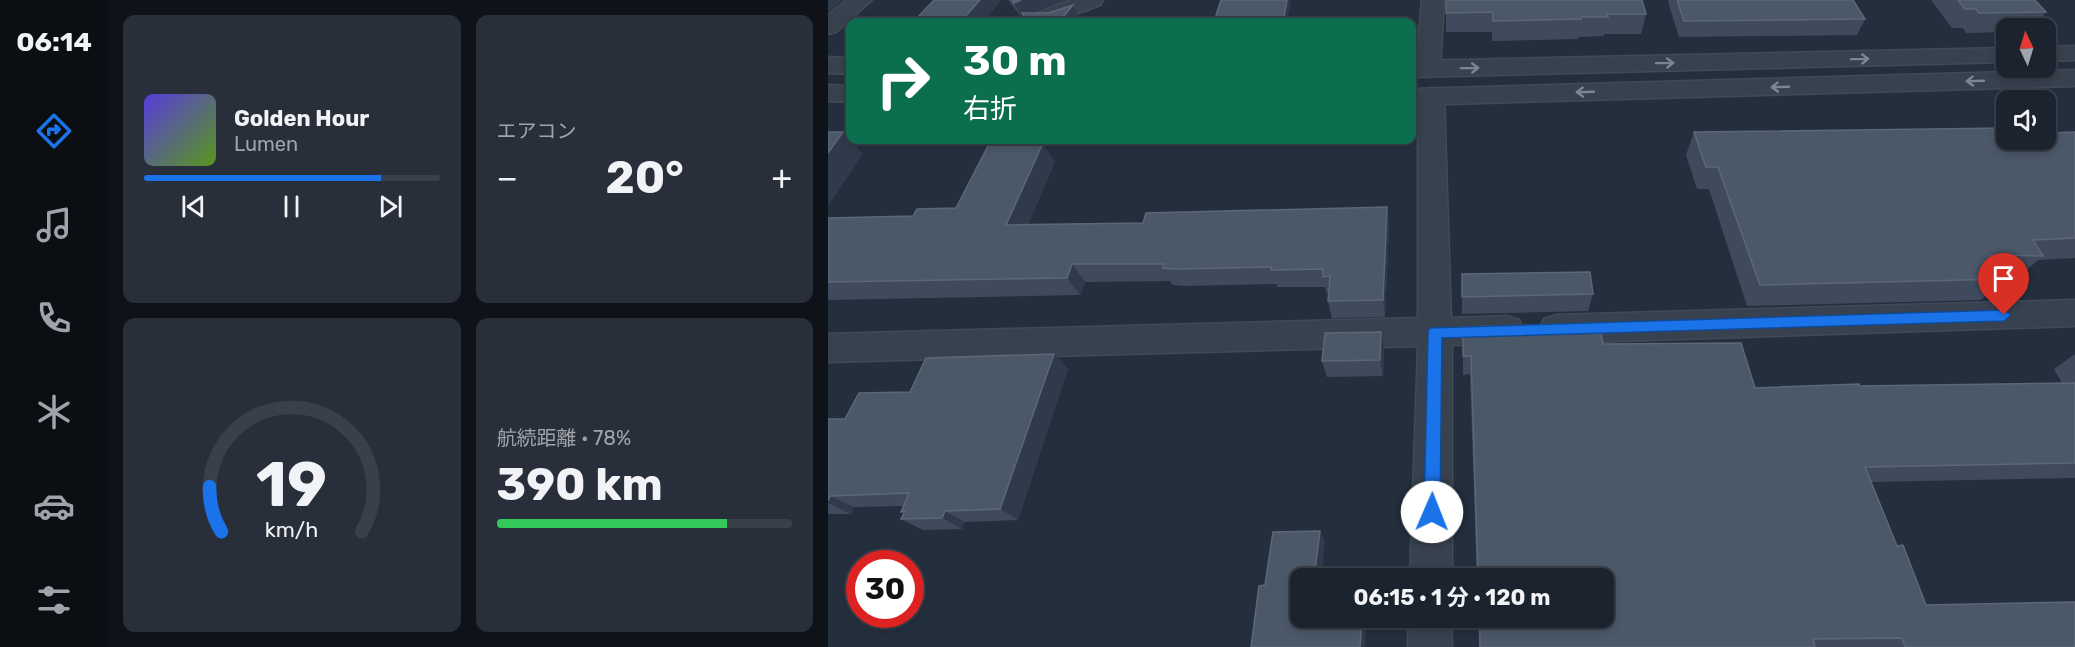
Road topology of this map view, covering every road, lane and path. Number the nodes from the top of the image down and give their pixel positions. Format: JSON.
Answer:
{"nodes":[{"id":1,"x":861,"y":0,"type":"edge"},
{"id":2,"x":1092,"y":0,"type":"edge"},
{"id":3,"x":1433,"y":0,"type":"edge"},
{"id":4,"x":1045,"y":18,"type":"edge"},
{"id":5,"x":828,"y":27,"type":"edge"},
{"id":6,"x":2075,"y":53,"type":"edge"},
{"id":7,"x":2056,"y":54,"type":"edge"},
{"id":8,"x":1996,"y":56,"type":"edge"},
{"id":9,"x":828,"y":65,"type":"edge"},
{"id":10,"x":846,"y":66,"type":"edge"},
{"id":11,"x":2075,"y":78,"type":"edge"},
{"id":12,"x":1421,"y":83,"type":"edge"},
{"id":13,"x":828,"y":93,"type":"edge"},
{"id":14,"x":846,"y":94,"type":"edge"},
{"id":15,"x":2075,"y":313,"type":"edge"},
{"id":16,"x":1435,"y":332,"type":"junction"},
{"id":17,"x":828,"y":348,"type":"edge"},
{"id":18,"x":1431,"y":568,"type":"edge"},
{"id":19,"x":1430,"y":628,"type":"edge"},
{"id":20,"x":1430,"y":647,"type":"edge"}],
"edges":[{"from":1,"to":5,"type":"street"},
{"from":2,"to":4,"type":"street"},
{"from":3,"to":12,"type":"street"},
{"from":6,"to":7,"type":"street"},
{"from":12,"to":8,"type":"street","one_way":true},
{"from":9,"to":10,"type":"street"},
{"from":11,"to":12,"type":"street","one_way":true},
{"from":12,"to":16,"type":"street"},
{"from":13,"to":14,"type":"street"},
{"from":15,"to":16,"type":"street"},
{"from":16,"to":17,"type":"street"},
{"from":16,"to":18,"type":"street"},
{"from":19,"to":20,"type":"street"}]}
